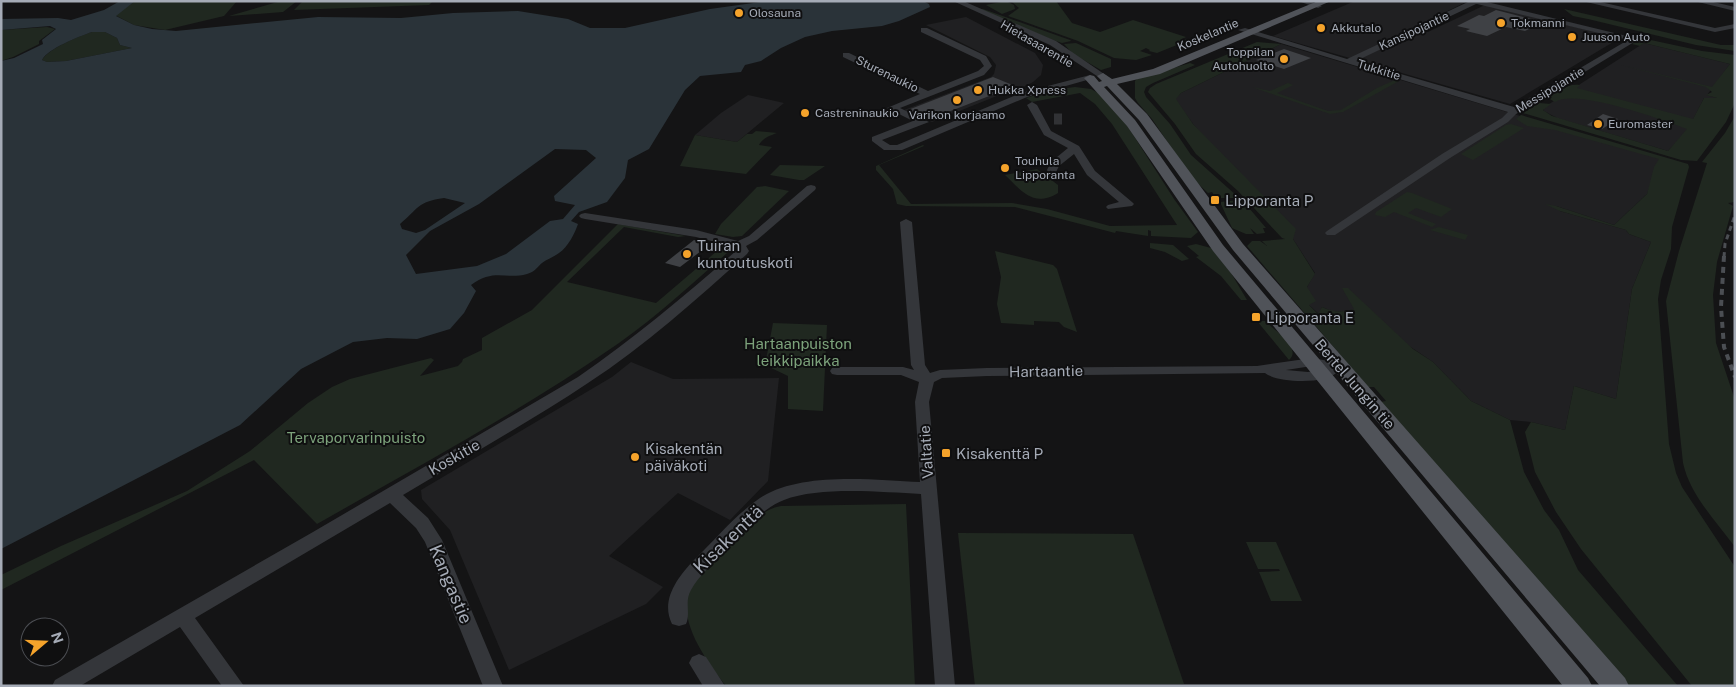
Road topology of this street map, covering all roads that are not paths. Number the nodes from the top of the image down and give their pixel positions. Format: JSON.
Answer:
{"nodes":[{"id":1,"x":956,"y":1,"type":"edge"},
{"id":2,"x":1585,"y":1,"type":"edge"},
{"id":3,"x":1697,"y":1,"type":"edge"},
{"id":4,"x":1476,"y":2,"type":"edge"},
{"id":5,"x":1314,"y":3,"type":"edge"},
{"id":6,"x":1735,"y":9,"type":"edge"},
{"id":7,"x":982,"y":12,"type":"junction"},
{"id":8,"x":1735,"y":26,"type":"edge"},
{"id":9,"x":924,"y":30,"type":"dead end"},
{"id":10,"x":1247,"y":31,"type":"junction"},
{"id":11,"x":846,"y":55,"type":"dead end"},
{"id":12,"x":1349,"y":61,"type":"junction"},
{"id":13,"x":1135,"y":78,"type":"junction"},
{"id":14,"x":1100,"y":80,"type":"junction"},
{"id":15,"x":927,"y":94,"type":"junction"},
{"id":16,"x":1032,"y":105,"type":"dead end"},
{"id":17,"x":1516,"y":110,"type":"junction"},
{"id":18,"x":1143,"y":117,"type":"junction"},
{"id":19,"x":1054,"y":119,"type":"tunnel mouth"},
{"id":20,"x":1040,"y":120,"type":"junction"},
{"id":21,"x":921,"y":121,"type":"junction"},
{"id":22,"x":941,"y":129,"type":"junction"},
{"id":23,"x":1075,"y":148,"type":"junction"},
{"id":24,"x":1052,"y":170,"type":"dead end"},
{"id":25,"x":811,"y":188,"type":"dead end"},
{"id":26,"x":1112,"y":206,"type":"dead end"},
{"id":27,"x":585,"y":216,"type":"dead end"},
{"id":28,"x":906,"y":222,"type":"dead end"},
{"id":29,"x":1331,"y":233,"type":"dead end"},
{"id":30,"x":740,"y":245,"type":"junction"},
{"id":31,"x":1325,"y":368,"type":"junction"},
{"id":32,"x":838,"y":372,"type":"dead end"},
{"id":33,"x":927,"y":380,"type":"junction"},
{"id":34,"x":929,"y":488,"type":"junction"},
{"id":35,"x":391,"y":494,"type":"junction"},
{"id":36,"x":182,"y":616,"type":"junction"},
{"id":37,"x":679,"y":618,"type":"dead end"},
{"id":38,"x":699,"y":663,"type":"dead end"},
{"id":39,"x":62,"y":686,"type":"edge"},
{"id":40,"x":234,"y":686,"type":"edge"},
{"id":41,"x":493,"y":686,"type":"edge"},
{"id":42,"x":715,"y":686,"type":"edge"},
{"id":43,"x":945,"y":686,"type":"edge"},
{"id":44,"x":1579,"y":686,"type":"edge"},
{"id":45,"x":1616,"y":686,"type":"edge"}],
"edges":[{"from":1,"to":7,"type":"street","name":"Hietasaarentie"},
{"from":2,"to":8,"type":"street"},
{"from":3,"to":6,"type":"street"},
{"from":4,"to":12,"type":"street","name":"Kansipojantie"},
{"from":4,"to":17,"type":"street","name":"Messipojantie"},
{"from":5,"to":10,"type":"main road","name":"Koskelantie"},
{"from":7,"to":14,"type":"street","name":"Hietasaarentie"},
{"from":7,"to":14,"type":"street","name":"Hietasaarentie"},
{"from":9,"to":15,"type":"street"},
{"from":10,"to":12,"type":"street","name":"Tukkitie"},
{"from":10,"to":13,"type":"main road","name":"Koskelantie"},
{"from":10,"to":14,"type":"main road","name":"Koskelantie"},
{"from":11,"to":15,"type":"street","name":"Sturenaukio"},
{"from":12,"to":17,"type":"street","name":"Tukkitie"},
{"from":13,"to":14,"type":"main road","name":"Koskelantie"},
{"from":13,"to":18,"type":"main road"},
{"from":14,"to":18,"type":"main road","name":"Bertel Jungin tie"},
{"from":14,"to":22,"type":"street"},
{"from":14,"to":31,"type":"main road","name":"Bertel Jungin tie"},
{"from":15,"to":21,"type":"street"},
{"from":16,"to":20,"type":"street"},
{"from":17,"to":29,"type":"street","name":"Messipojantie"},
{"from":18,"to":31,"type":"main road","name":"Bertel Jungin tie"},
{"from":19,"to":20,"type":"street"},
{"from":20,"to":23,"type":"street"},
{"from":21,"to":22,"type":"street"},
{"from":21,"to":22,"type":"street"},
{"from":23,"to":24,"type":"street"},
{"from":23,"to":26,"type":"street"},
{"from":25,"to":30,"type":"street","name":"Koskitie"},
{"from":27,"to":30,"type":"street"},
{"from":28,"to":33,"type":"street"},
{"from":30,"to":35,"type":"street","name":"Koskitie"},
{"from":31,"to":33,"type":"street","name":"Hartaantie"},
{"from":31,"to":44,"type":"main road","name":"Bertel Jungin tie"},
{"from":31,"to":45,"type":"main road","name":"Bertel Jungin tie"},
{"from":32,"to":33,"type":"street"},
{"from":33,"to":34,"type":"street","name":"Valtatie"},
{"from":34,"to":37,"type":"street","name":"Kisakenttä"},
{"from":34,"to":43,"type":"street","name":"Valtatie"},
{"from":35,"to":36,"type":"street","name":"Koskitie"},
{"from":35,"to":41,"type":"street","name":"Kangastie"},
{"from":36,"to":39,"type":"street","name":"Koskitie"},
{"from":36,"to":40,"type":"street"},
{"from":38,"to":42,"type":"street"}]}
